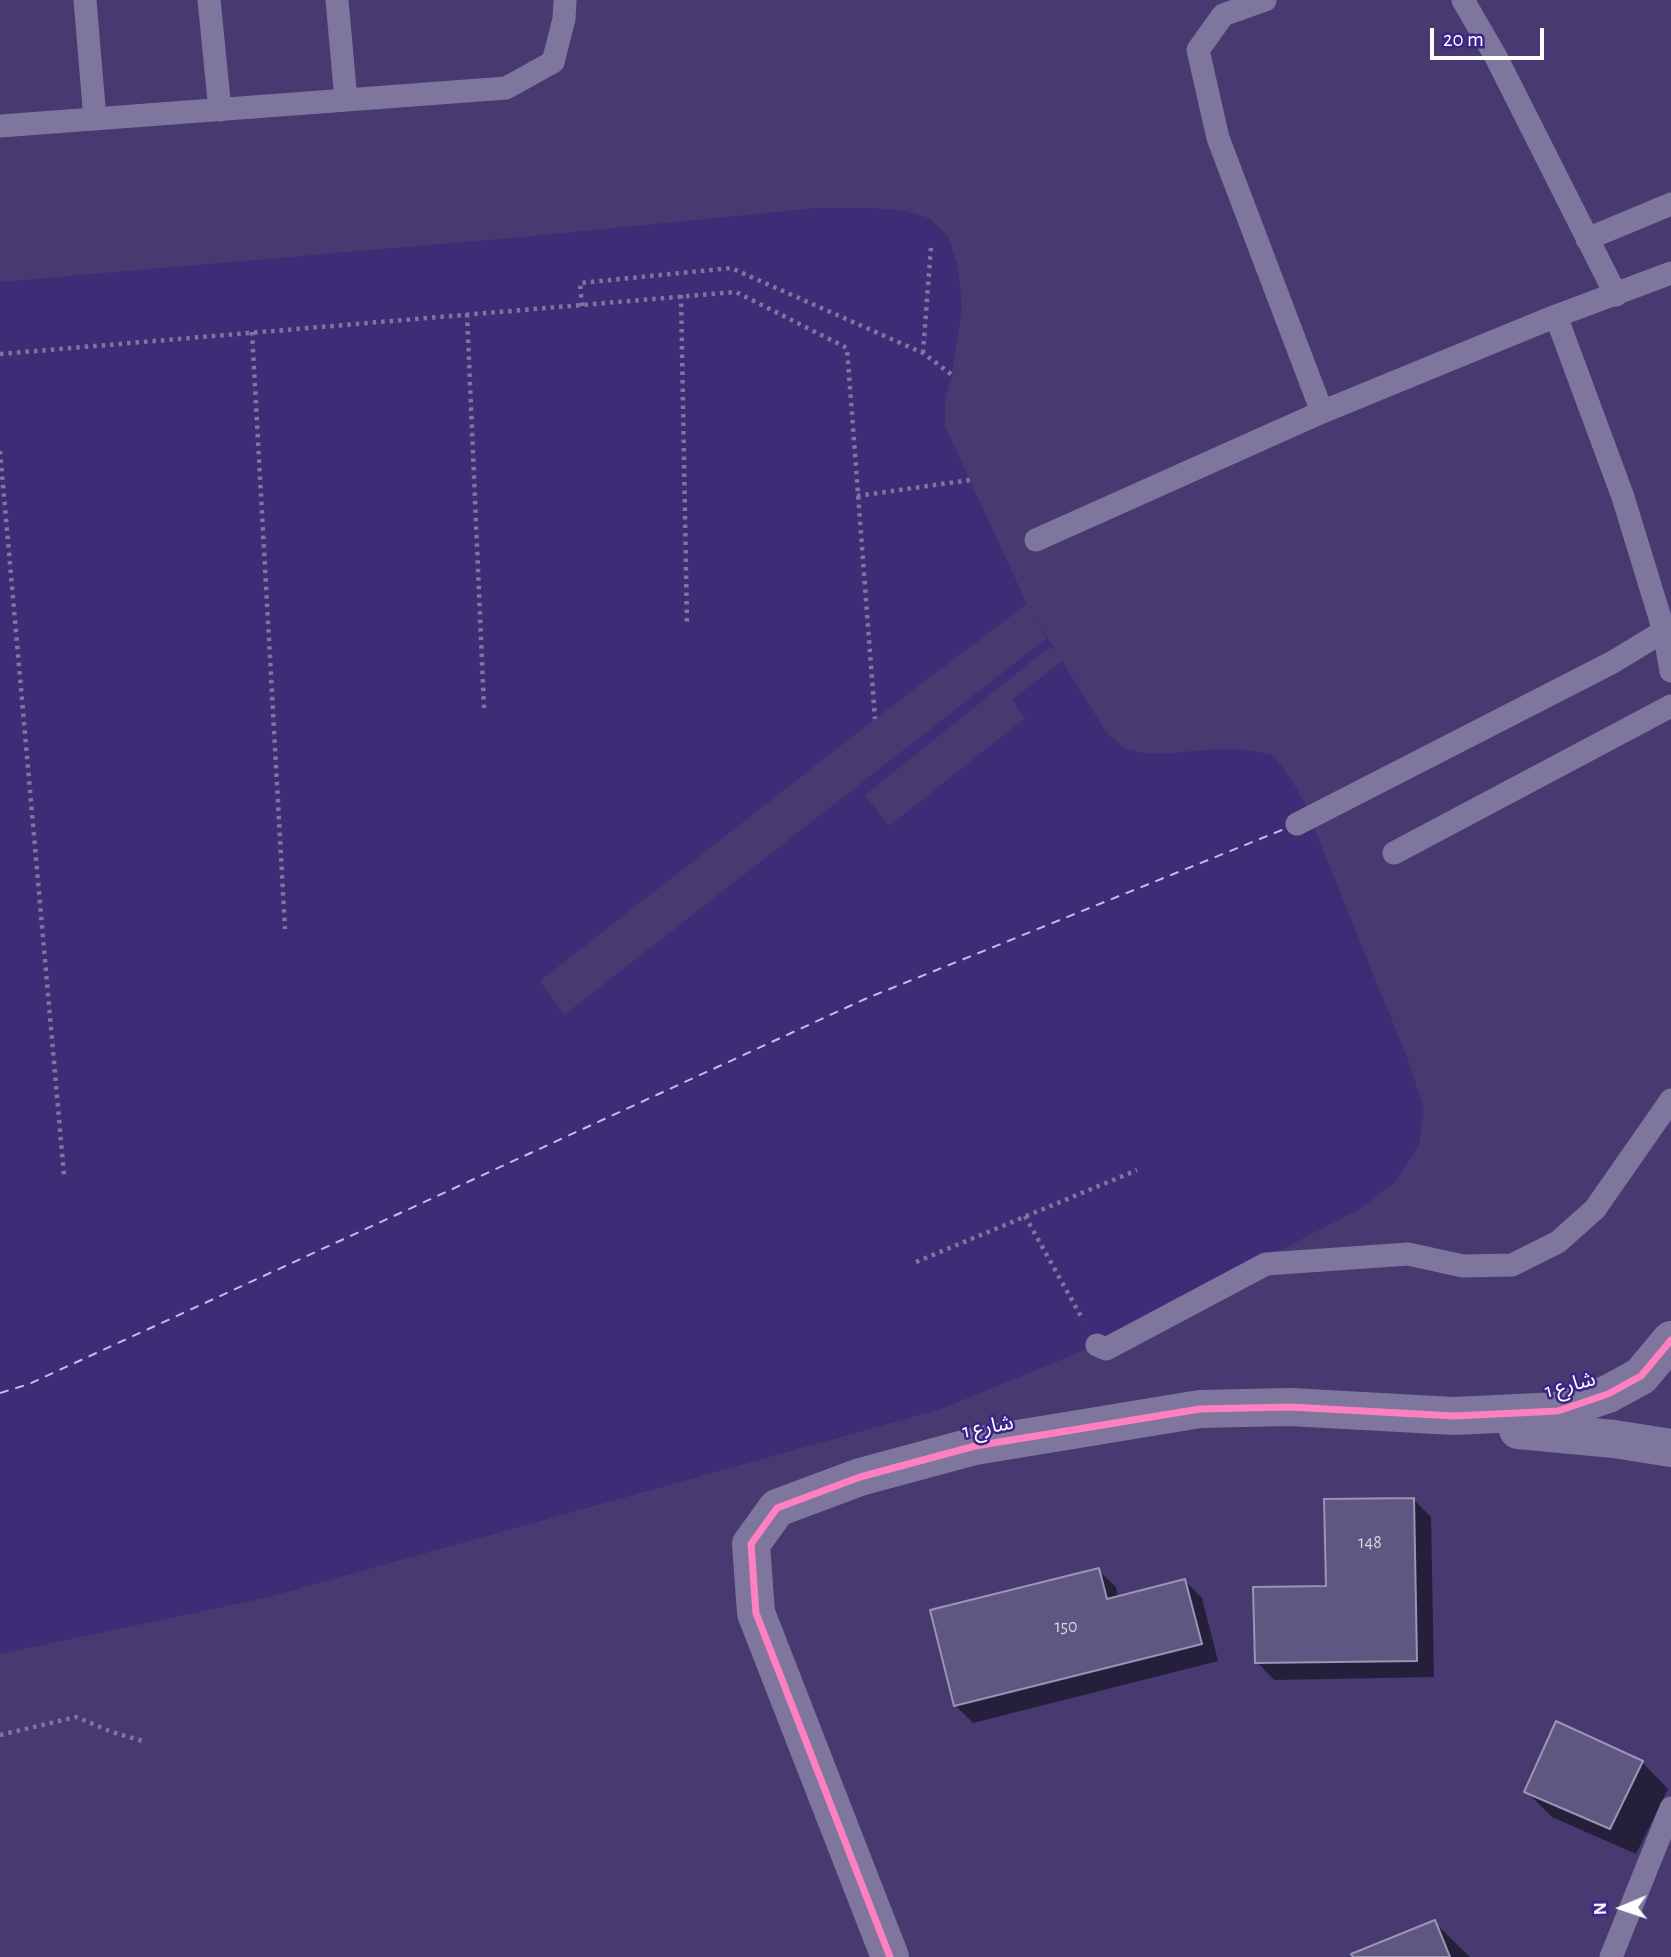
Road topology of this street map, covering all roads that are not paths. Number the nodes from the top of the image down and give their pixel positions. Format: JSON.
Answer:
{"nodes":[{"id":1,"x":85,"y":0,"type":"edge"},
{"id":2,"x":209,"y":0,"type":"edge"},
{"id":3,"x":337,"y":0,"type":"edge"},
{"id":4,"x":565,"y":0,"type":"edge"},
{"id":5,"x":1265,"y":0,"type":"edge"},
{"id":6,"x":1463,"y":0,"type":"edge"},
{"id":7,"x":346,"y":100,"type":"junction"},
{"id":8,"x":220,"y":110,"type":"junction"},
{"id":9,"x":95,"y":119,"type":"junction"},
{"id":10,"x":0,"y":126,"type":"edge"},
{"id":11,"x":1671,"y":204,"type":"edge"},
{"id":12,"x":1587,"y":239,"type":"junction"},
{"id":13,"x":1671,"y":273,"type":"edge"},
{"id":14,"x":1616,"y":295,"type":"junction"},
{"id":15,"x":1556,"y":316,"type":"junction"},
{"id":16,"x":1322,"y":412,"type":"junction"},
{"id":17,"x":1036,"y":540,"type":"dead end"},
{"id":18,"x":1664,"y":631,"type":"junction"},
{"id":19,"x":1671,"y":671,"type":"edge"},
{"id":20,"x":1671,"y":706,"type":"edge"},
{"id":21,"x":1297,"y":824,"type":"dead end"},
{"id":22,"x":1394,"y":853,"type":"dead end"},
{"id":23,"x":1671,"y":1100,"type":"edge"},
{"id":24,"x":1671,"y":1340,"type":"edge"},
{"id":25,"x":1097,"y":1345,"type":"road end"},
{"id":26,"x":1454,"y":1416,"type":"junction"},
{"id":27,"x":1671,"y":1448,"type":"edge"},
{"id":28,"x":1671,"y":1808,"type":"edge"},
{"id":29,"x":890,"y":1957,"type":"edge"},
{"id":30,"x":1611,"y":1957,"type":"edge"}],
"edges":[{"from":1,"to":9,"type":"lane"},
{"from":2,"to":8,"type":"lane"},
{"from":3,"to":7,"type":"lane"},
{"from":4,"to":7,"type":"lane"},
{"from":5,"to":16,"type":"lane"},
{"from":6,"to":12,"type":"lane"},
{"from":7,"to":8,"type":"lane"},
{"from":8,"to":9,"type":"lane"},
{"from":9,"to":10,"type":"lane"},
{"from":11,"to":12,"type":"lane"},
{"from":12,"to":14,"type":"lane"},
{"from":13,"to":14,"type":"lane"},
{"from":14,"to":15,"type":"lane"},
{"from":15,"to":16,"type":"lane"},
{"from":15,"to":18,"type":"lane"},
{"from":16,"to":17,"type":"lane"},
{"from":18,"to":19,"type":"lane"},
{"from":18,"to":21,"type":"lane"},
{"from":20,"to":22,"type":"lane"},
{"from":23,"to":25,"type":"lane"},
{"from":24,"to":26,"type":"street","name":"شارع 1"},
{"from":26,"to":27,"type":"street","name":"شارع 1"},
{"from":26,"to":29,"type":"street","name":"شارع 1"},
{"from":28,"to":30,"type":"lane"}]}
